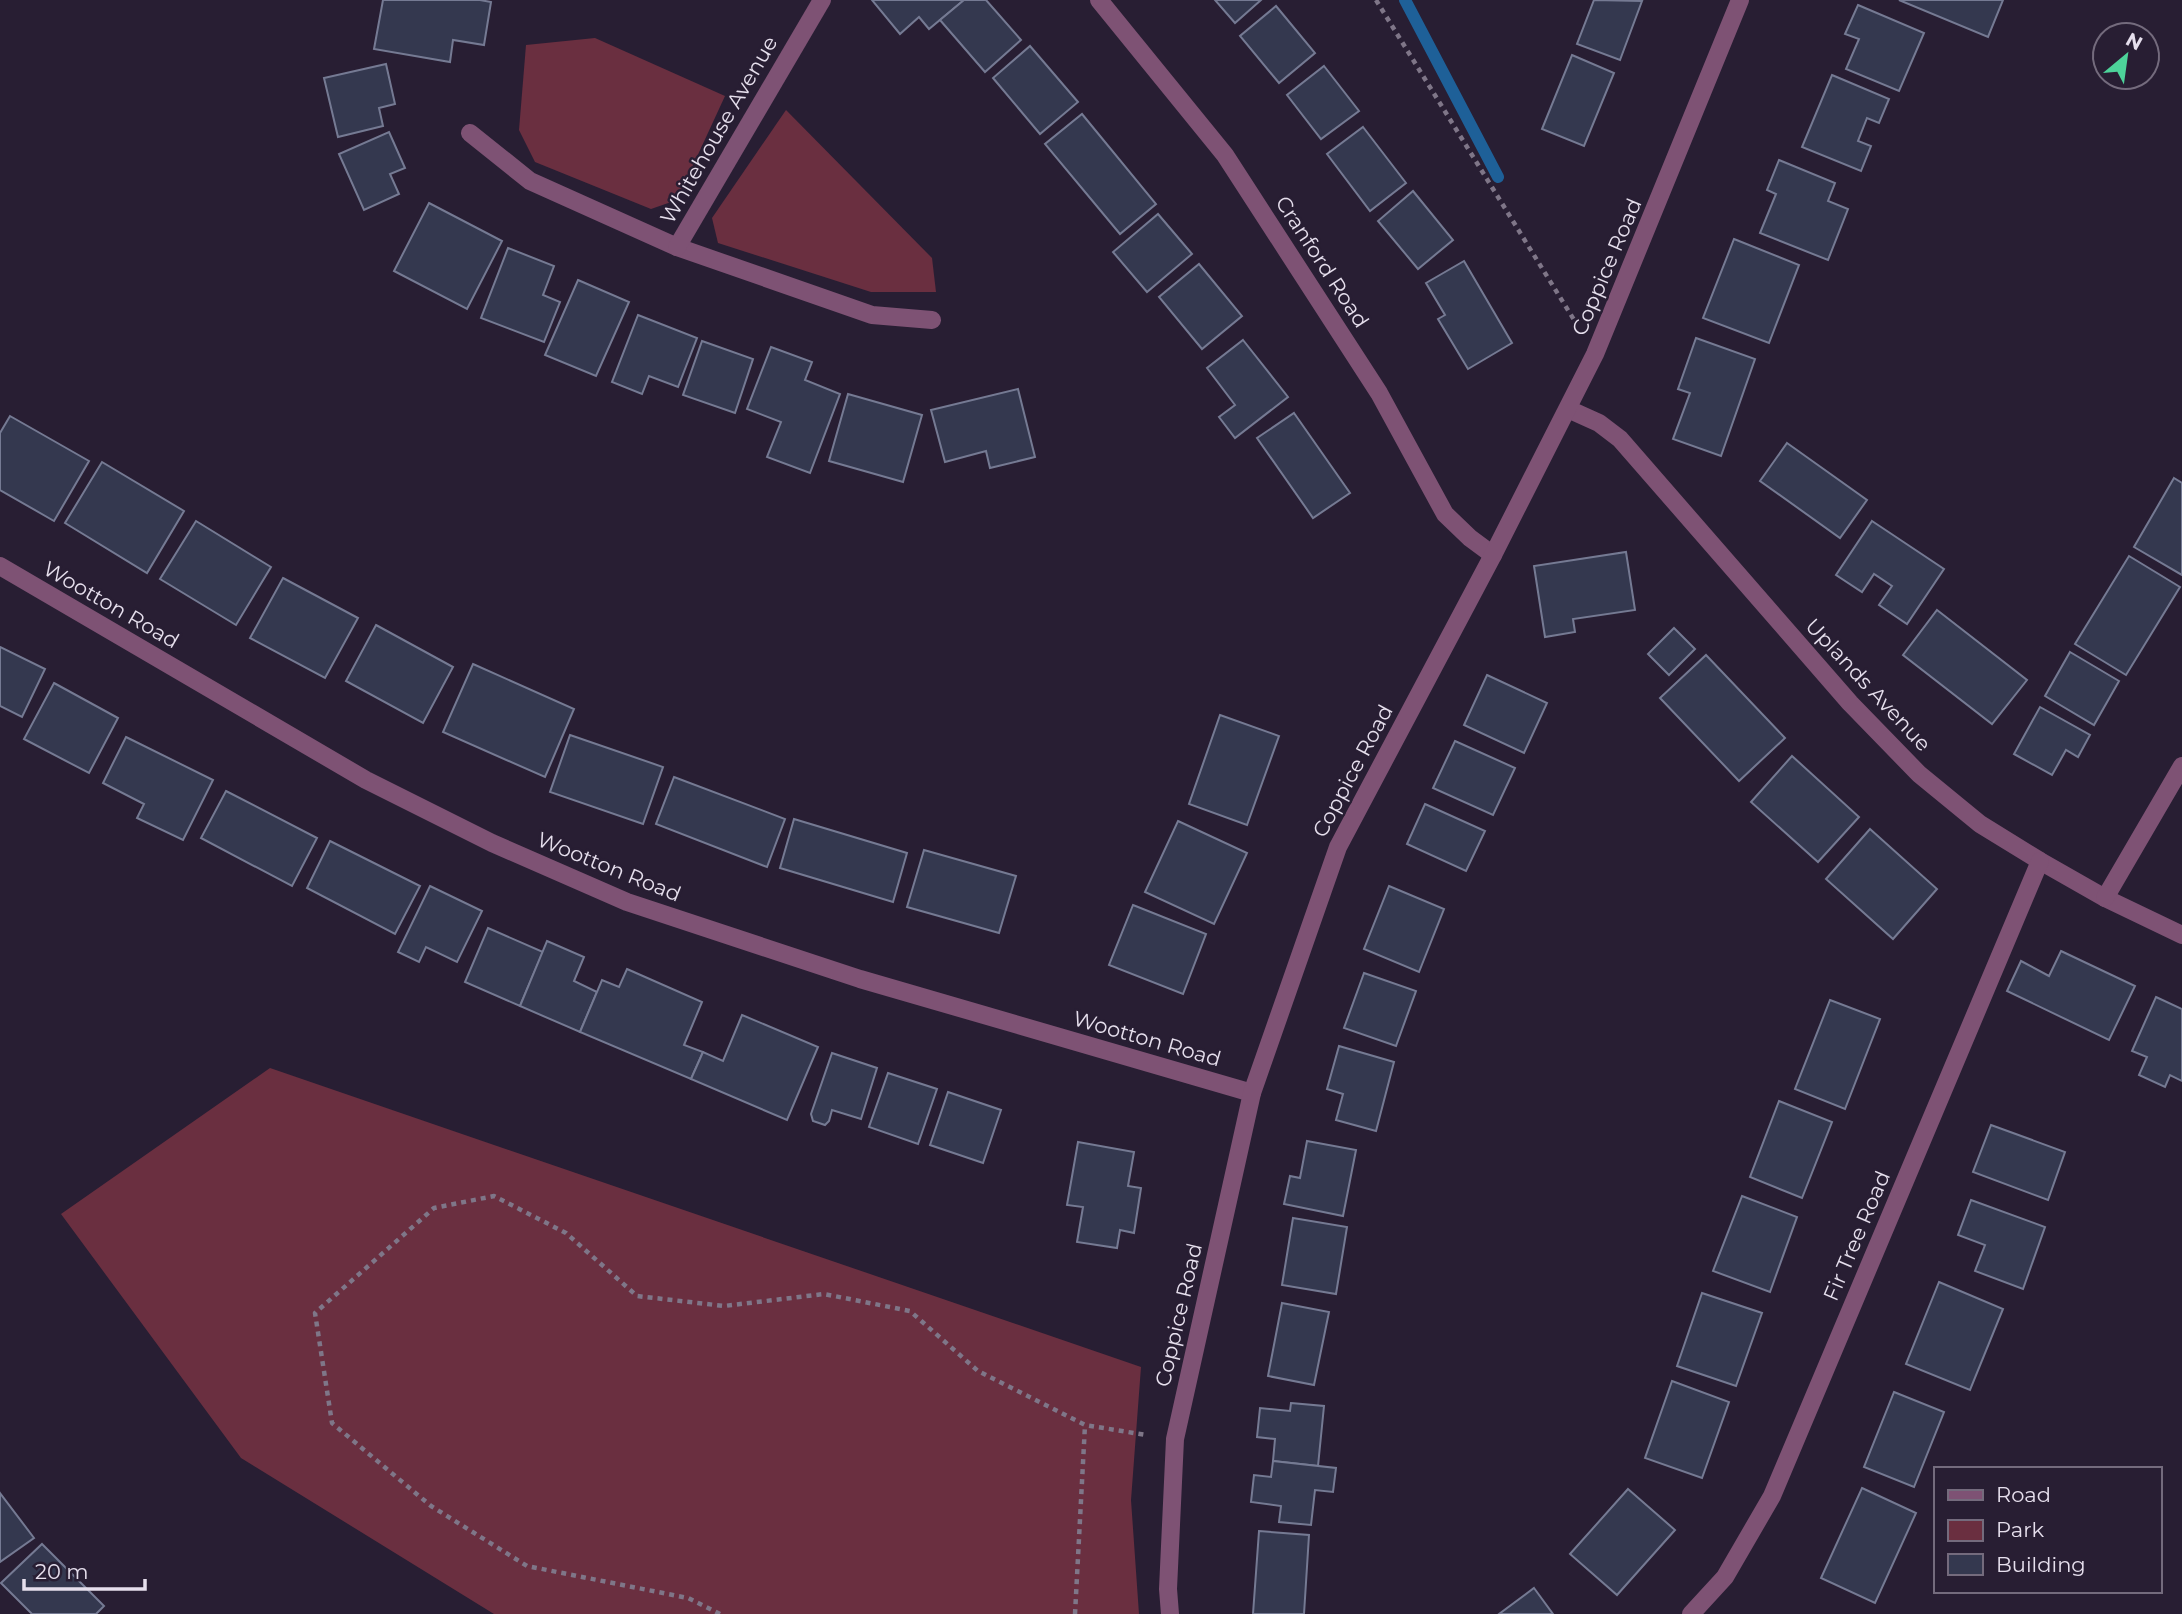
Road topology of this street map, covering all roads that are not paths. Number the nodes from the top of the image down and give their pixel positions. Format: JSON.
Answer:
{"nodes":[{"id":1,"x":822,"y":0,"type":"edge"},
{"id":2,"x":1099,"y":0,"type":"edge"},
{"id":3,"x":1740,"y":0,"type":"edge"},
{"id":4,"x":470,"y":133,"type":"dead end"},
{"id":5,"x":677,"y":247,"type":"junction"},
{"id":6,"x":932,"y":320,"type":"dead end"},
{"id":7,"x":1568,"y":409,"type":"junction"},
{"id":8,"x":1493,"y":555,"type":"junction"},
{"id":9,"x":0,"y":566,"type":"edge"},
{"id":10,"x":2182,"y":766,"type":"edge"},
{"id":11,"x":2040,"y":861,"type":"junction"},
{"id":12,"x":2105,"y":898,"type":"junction"},
{"id":13,"x":2182,"y":935,"type":"edge"},
{"id":14,"x":1252,"y":1093,"type":"junction"},
{"id":15,"x":1170,"y":1614,"type":"edge"},
{"id":16,"x":1691,"y":1614,"type":"edge"}],
"edges":[{"from":1,"to":5,"type":"street","name":"Whitehouse Avenue"},
{"from":2,"to":8,"type":"street","name":"Cranford Road"},
{"from":3,"to":7,"type":"street","name":"Coppice Road"},
{"from":4,"to":5,"type":"street","name":"Whitehouse Avenue"},
{"from":5,"to":6,"type":"street","name":"Whitehouse Avenue"},
{"from":7,"to":8,"type":"street","name":"Coppice Road"},
{"from":7,"to":11,"type":"street","name":"Uplands Avenue"},
{"from":8,"to":14,"type":"street","name":"Coppice Road"},
{"from":9,"to":14,"type":"street","name":"Wootton Road"},
{"from":10,"to":12,"type":"street"},
{"from":11,"to":12,"type":"street","name":"Uplands Avenue"},
{"from":11,"to":16,"type":"street","name":"Fir Tree Road"},
{"from":12,"to":13,"type":"street","name":"Uplands Avenue"},
{"from":14,"to":15,"type":"street","name":"Coppice Road"}]}
